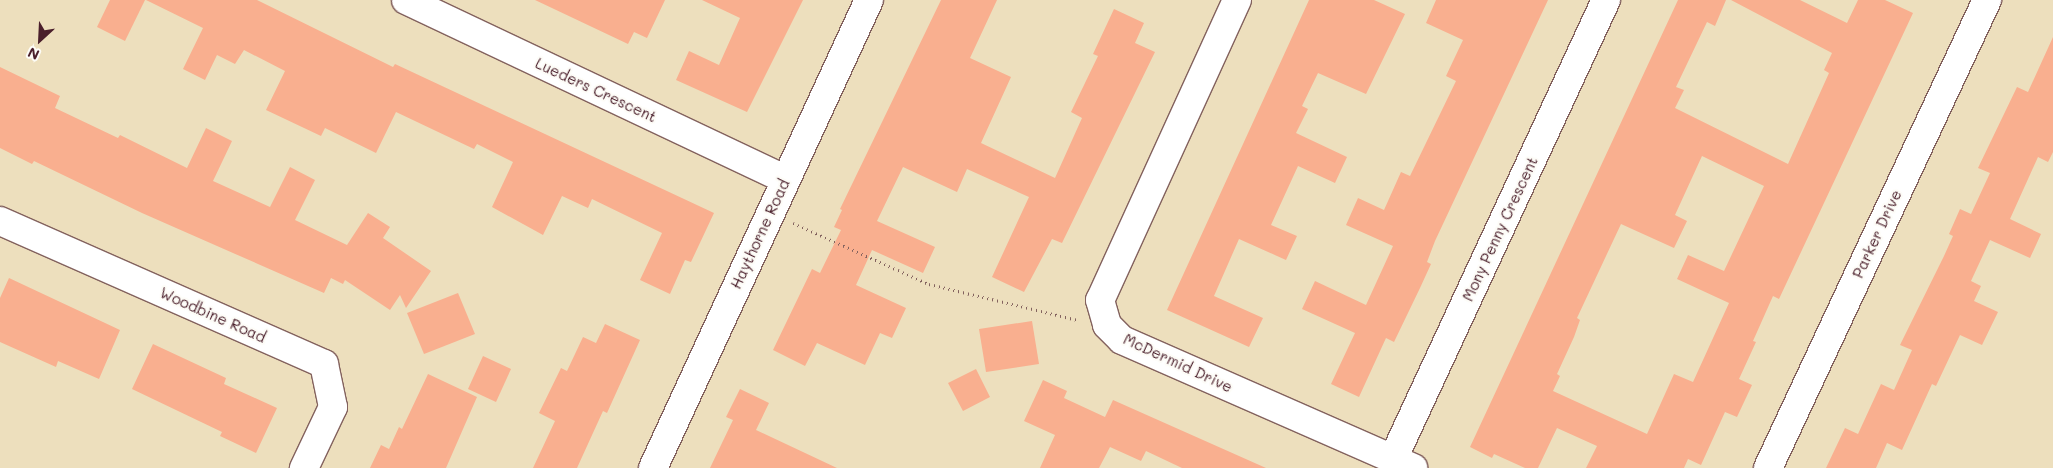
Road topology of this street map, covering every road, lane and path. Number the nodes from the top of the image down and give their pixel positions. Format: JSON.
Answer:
{"nodes":[{"id":1,"x":406,"y":0,"type":"edge"},
{"id":2,"x":869,"y":0,"type":"edge"},
{"id":3,"x":1236,"y":0,"type":"edge"},
{"id":4,"x":1606,"y":0,"type":"edge"},
{"id":5,"x":1987,"y":0,"type":"edge"},
{"id":6,"x":785,"y":179,"type":"junction"},
{"id":7,"x":0,"y":221,"type":"edge"},
{"id":8,"x":792,"y":222,"type":"dead end"},
{"id":9,"x":1078,"y":320,"type":"dead end"},
{"id":10,"x":1403,"y":463,"type":"edge"},
{"id":11,"x":304,"y":468,"type":"edge"},
{"id":12,"x":653,"y":468,"type":"edge"},
{"id":13,"x":1768,"y":468,"type":"edge"}],
"edges":[{"from":1,"to":6,"type":"street","name":"Lueders Crescent"},
{"from":2,"to":6,"type":"street","name":"Haythorne Road"},
{"from":3,"to":10,"type":"street","name":"McDermid Drive"},
{"from":4,"to":10,"type":"street","name":"Mony Penny Crescent"},
{"from":5,"to":13,"type":"street","name":"Parker Drive"},
{"from":6,"to":12,"type":"street","name":"Haythorne Road"},
{"from":7,"to":11,"type":"street","name":"Woodbine Road"},
{"from":8,"to":9,"type":"path"}]}
